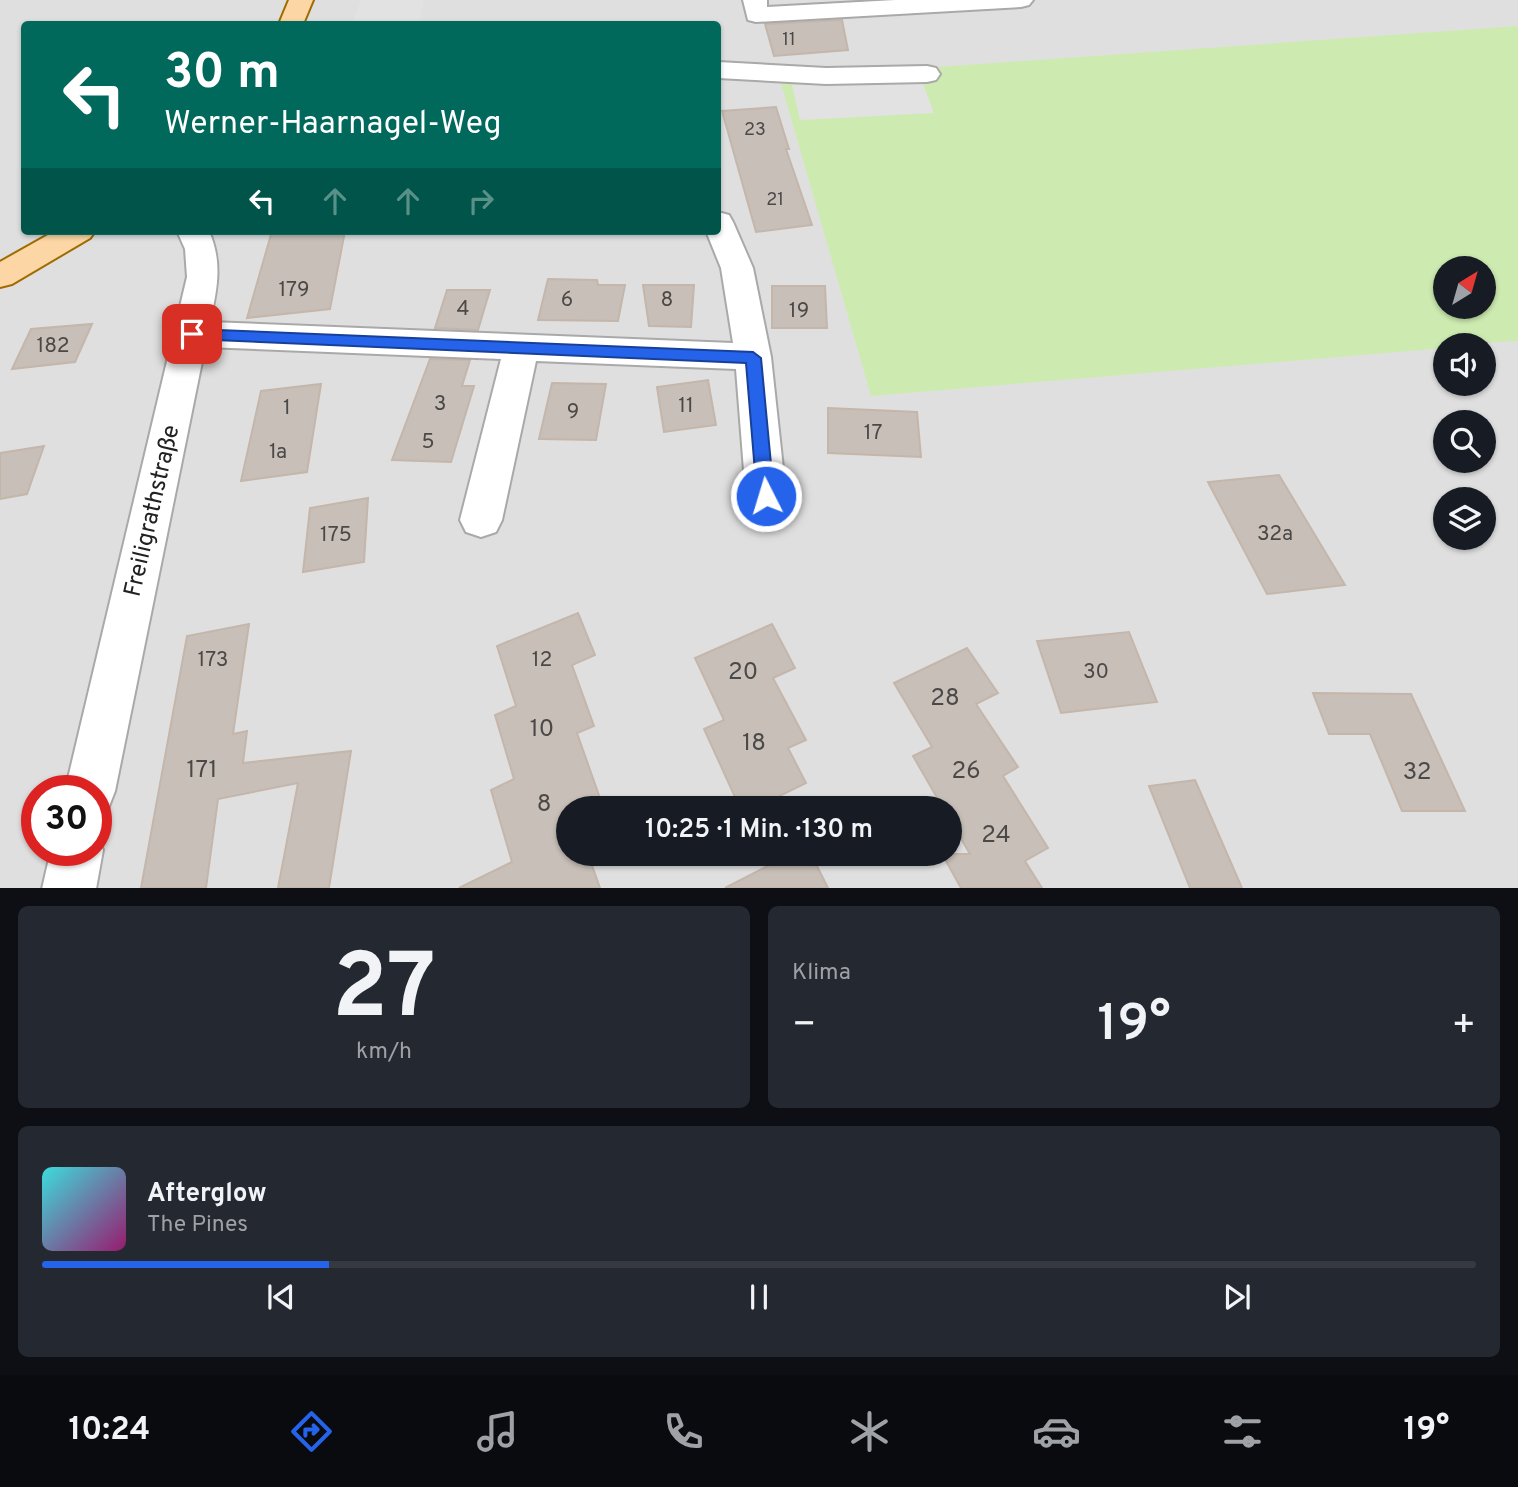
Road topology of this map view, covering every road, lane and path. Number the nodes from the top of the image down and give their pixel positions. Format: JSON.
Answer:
{"nodes":[{"id":1,"x":301,"y":0,"type":"edge"},
{"id":2,"x":755,"y":0,"type":"edge"},
{"id":3,"x":1021,"y":0,"type":"edge"},
{"id":4,"x":974,"y":1,"type":"edge"},
{"id":5,"x":292,"y":21,"type":"edge"},
{"id":6,"x":721,"y":70,"type":"edge"},
{"id":7,"x":928,"y":74,"type":"dead end"},
{"id":8,"x":826,"y":76,"type":"junction"},
{"id":9,"x":901,"y":100,"type":"dead end"},
{"id":10,"x":721,"y":229,"type":"edge"},
{"id":11,"x":72,"y":235,"type":"edge"},
{"id":12,"x":195,"y":235,"type":"edge"},
{"id":13,"x":0,"y":276,"type":"edge"},
{"id":14,"x":192,"y":334,"type":"junction"},
{"id":15,"x":521,"y":348,"type":"junction"},
{"id":16,"x":753,"y":358,"type":"junction"},
{"id":17,"x":766,"y":496,"type":"dead end"},
{"id":18,"x":481,"y":520,"type":"dead end"},
{"id":19,"x":94,"y":775,"type":"edge"},
{"id":20,"x":74,"y":866,"type":"edge"},
{"id":21,"x":69,"y":888,"type":"edge"}],
"edges":[{"from":1,"to":5,"type":"main road"},
{"from":2,"to":4,"type":"street"},
{"from":3,"to":4,"type":"street"},
{"from":6,"to":8,"type":"street"},
{"from":7,"to":8,"type":"street"},
{"from":8,"to":9,"type":"street"},
{"from":10,"to":16,"type":"street"},
{"from":11,"to":13,"type":"main road"},
{"from":12,"to":14,"type":"street","name":"Freiligrathstraße"},
{"from":14,"to":15,"type":"street"},
{"from":14,"to":19,"type":"street","name":"Freiligrathstraße"},
{"from":15,"to":16,"type":"street"},
{"from":15,"to":18,"type":"street"},
{"from":16,"to":17,"type":"street"},
{"from":20,"to":21,"type":"street"}]}
